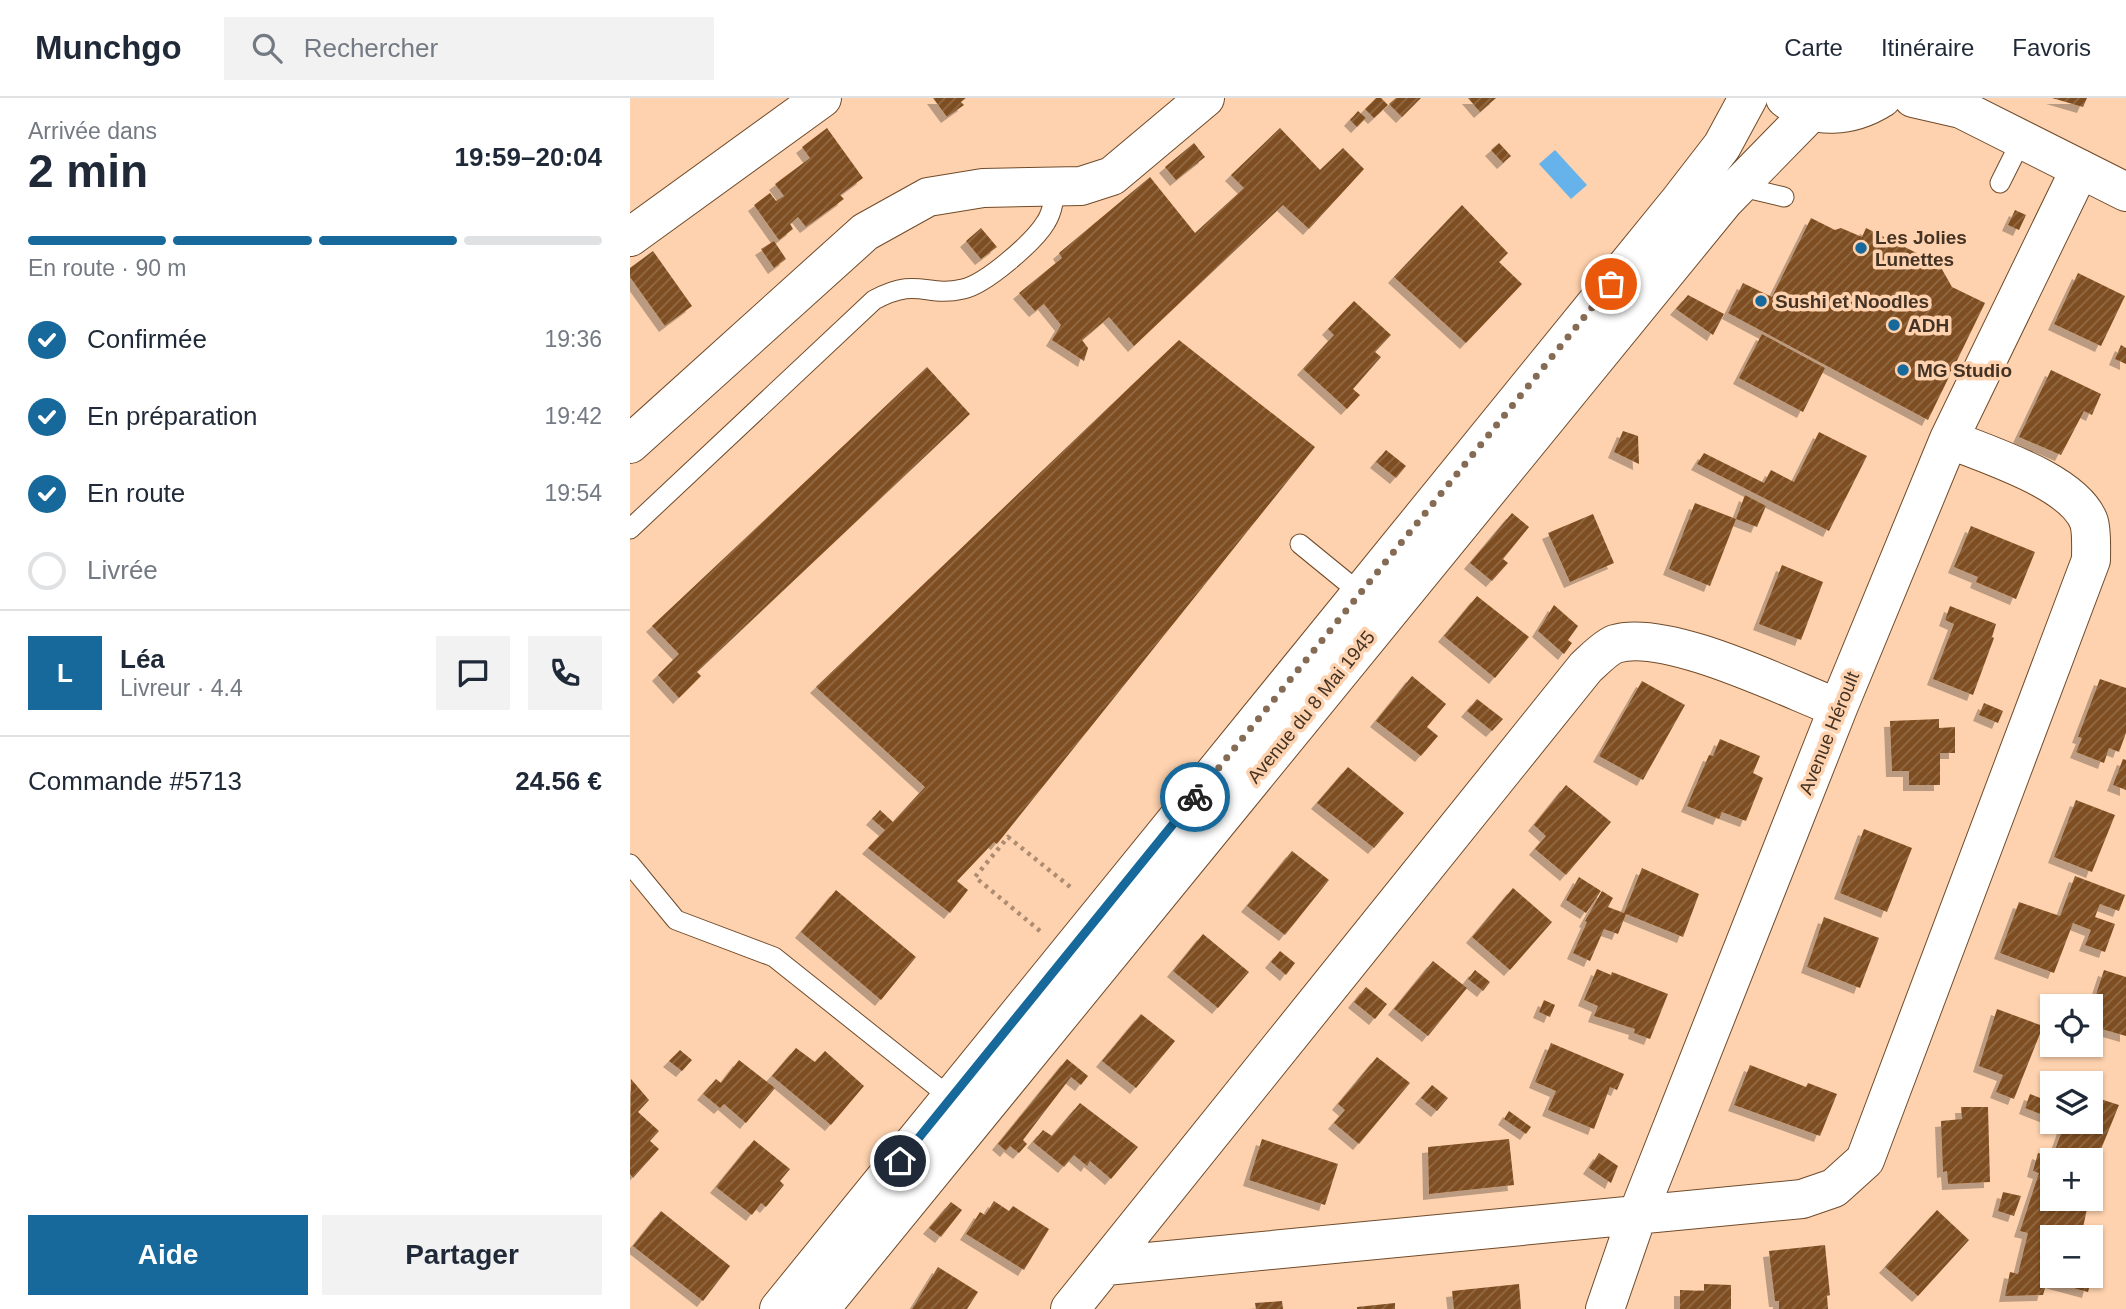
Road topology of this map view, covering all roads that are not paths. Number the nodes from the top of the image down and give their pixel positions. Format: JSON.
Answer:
{"nodes":[{"id":1,"x":822,"y":98,"type":"edge"},
{"id":2,"x":1205,"y":98,"type":"edge"},
{"id":3,"x":1748,"y":98,"type":"edge"},
{"id":4,"x":1882,"y":98,"type":"edge"},
{"id":5,"x":1913,"y":98,"type":"edge"},
{"id":6,"x":1956,"y":104,"type":"edge"},
{"id":7,"x":1798,"y":105,"type":"edge"},
{"id":8,"x":2022,"y":139,"type":"junction"},
{"id":9,"x":2080,"y":169,"type":"junction"},
{"id":10,"x":2000,"y":183,"type":"dead end"},
{"id":11,"x":1055,"y":186,"type":"junction"},
{"id":12,"x":1738,"y":186,"type":"junction"},
{"id":13,"x":2126,"y":192,"type":"edge"},
{"id":14,"x":1784,"y":197,"type":"dead end"},
{"id":15,"x":630,"y":237,"type":"edge"},
{"id":16,"x":1950,"y":439,"type":"junction"},
{"id":17,"x":630,"y":444,"type":"edge"},
{"id":18,"x":1452,"y":508,"type":"junction"},
{"id":19,"x":630,"y":529,"type":"edge"},
{"id":20,"x":1300,"y":544,"type":"dead end"},
{"id":21,"x":1360,"y":593,"type":"junction"},
{"id":22,"x":1838,"y":708,"type":"junction"},
{"id":23,"x":1180,"y":842,"type":"junction"},
{"id":24,"x":630,"y":864,"type":"edge"},
{"id":25,"x":951,"y":1098,"type":"junction"},
{"id":26,"x":1637,"y":1216,"type":"junction"},
{"id":27,"x":1106,"y":1266,"type":"junction"},
{"id":28,"x":779,"y":1309,"type":"edge"},
{"id":29,"x":820,"y":1309,"type":"edge"},
{"id":30,"x":1070,"y":1309,"type":"edge"},
{"id":31,"x":1605,"y":1309,"type":"edge"}],
"edges":[{"from":1,"to":15,"type":"street"},
{"from":2,"to":11,"type":"street"},
{"from":3,"to":18,"type":"street","name":"Avenue du 8 Mai 1945"},
{"from":4,"to":7,"type":"street"},
{"from":5,"to":6,"type":"street"},
{"from":6,"to":8,"type":"street"},
{"from":7,"to":12,"type":"street","name":"Avenue du 8 Mai 1945"},
{"from":8,"to":9,"type":"street"},
{"from":8,"to":10,"type":"lane"},
{"from":9,"to":13,"type":"street"},
{"from":9,"to":16,"type":"street","name":"Avenue Héroult"},
{"from":11,"to":17,"type":"street"},
{"from":11,"to":19,"type":"lane"},
{"from":12,"to":14,"type":"lane"},
{"from":12,"to":18,"type":"street","name":"Avenue du 8 Mai 1945"},
{"from":16,"to":22,"type":"street","name":"Avenue Héroult"},
{"from":16,"to":26,"type":"street"},
{"from":18,"to":21,"type":"street","name":"Avenue du 8 Mai 1945"},
{"from":18,"to":23,"type":"street","name":"Avenue du 8 Mai 1945"},
{"from":20,"to":21,"type":"lane"},
{"from":21,"to":23,"type":"street","name":"Avenue du 8 Mai 1945"},
{"from":22,"to":26,"type":"street","name":"Avenue Héroult"},
{"from":22,"to":27,"type":"street"},
{"from":23,"to":25,"type":"street","name":"Avenue du 8 Mai 1945"},
{"from":23,"to":29,"type":"street","name":"Avenue du 8 Mai 1945"},
{"from":24,"to":25,"type":"lane"},
{"from":25,"to":28,"type":"street","name":"Avenue du 8 Mai 1945"},
{"from":26,"to":27,"type":"street"},
{"from":26,"to":31,"type":"street","name":"Avenue Héroult"},
{"from":27,"to":30,"type":"street"}]}
